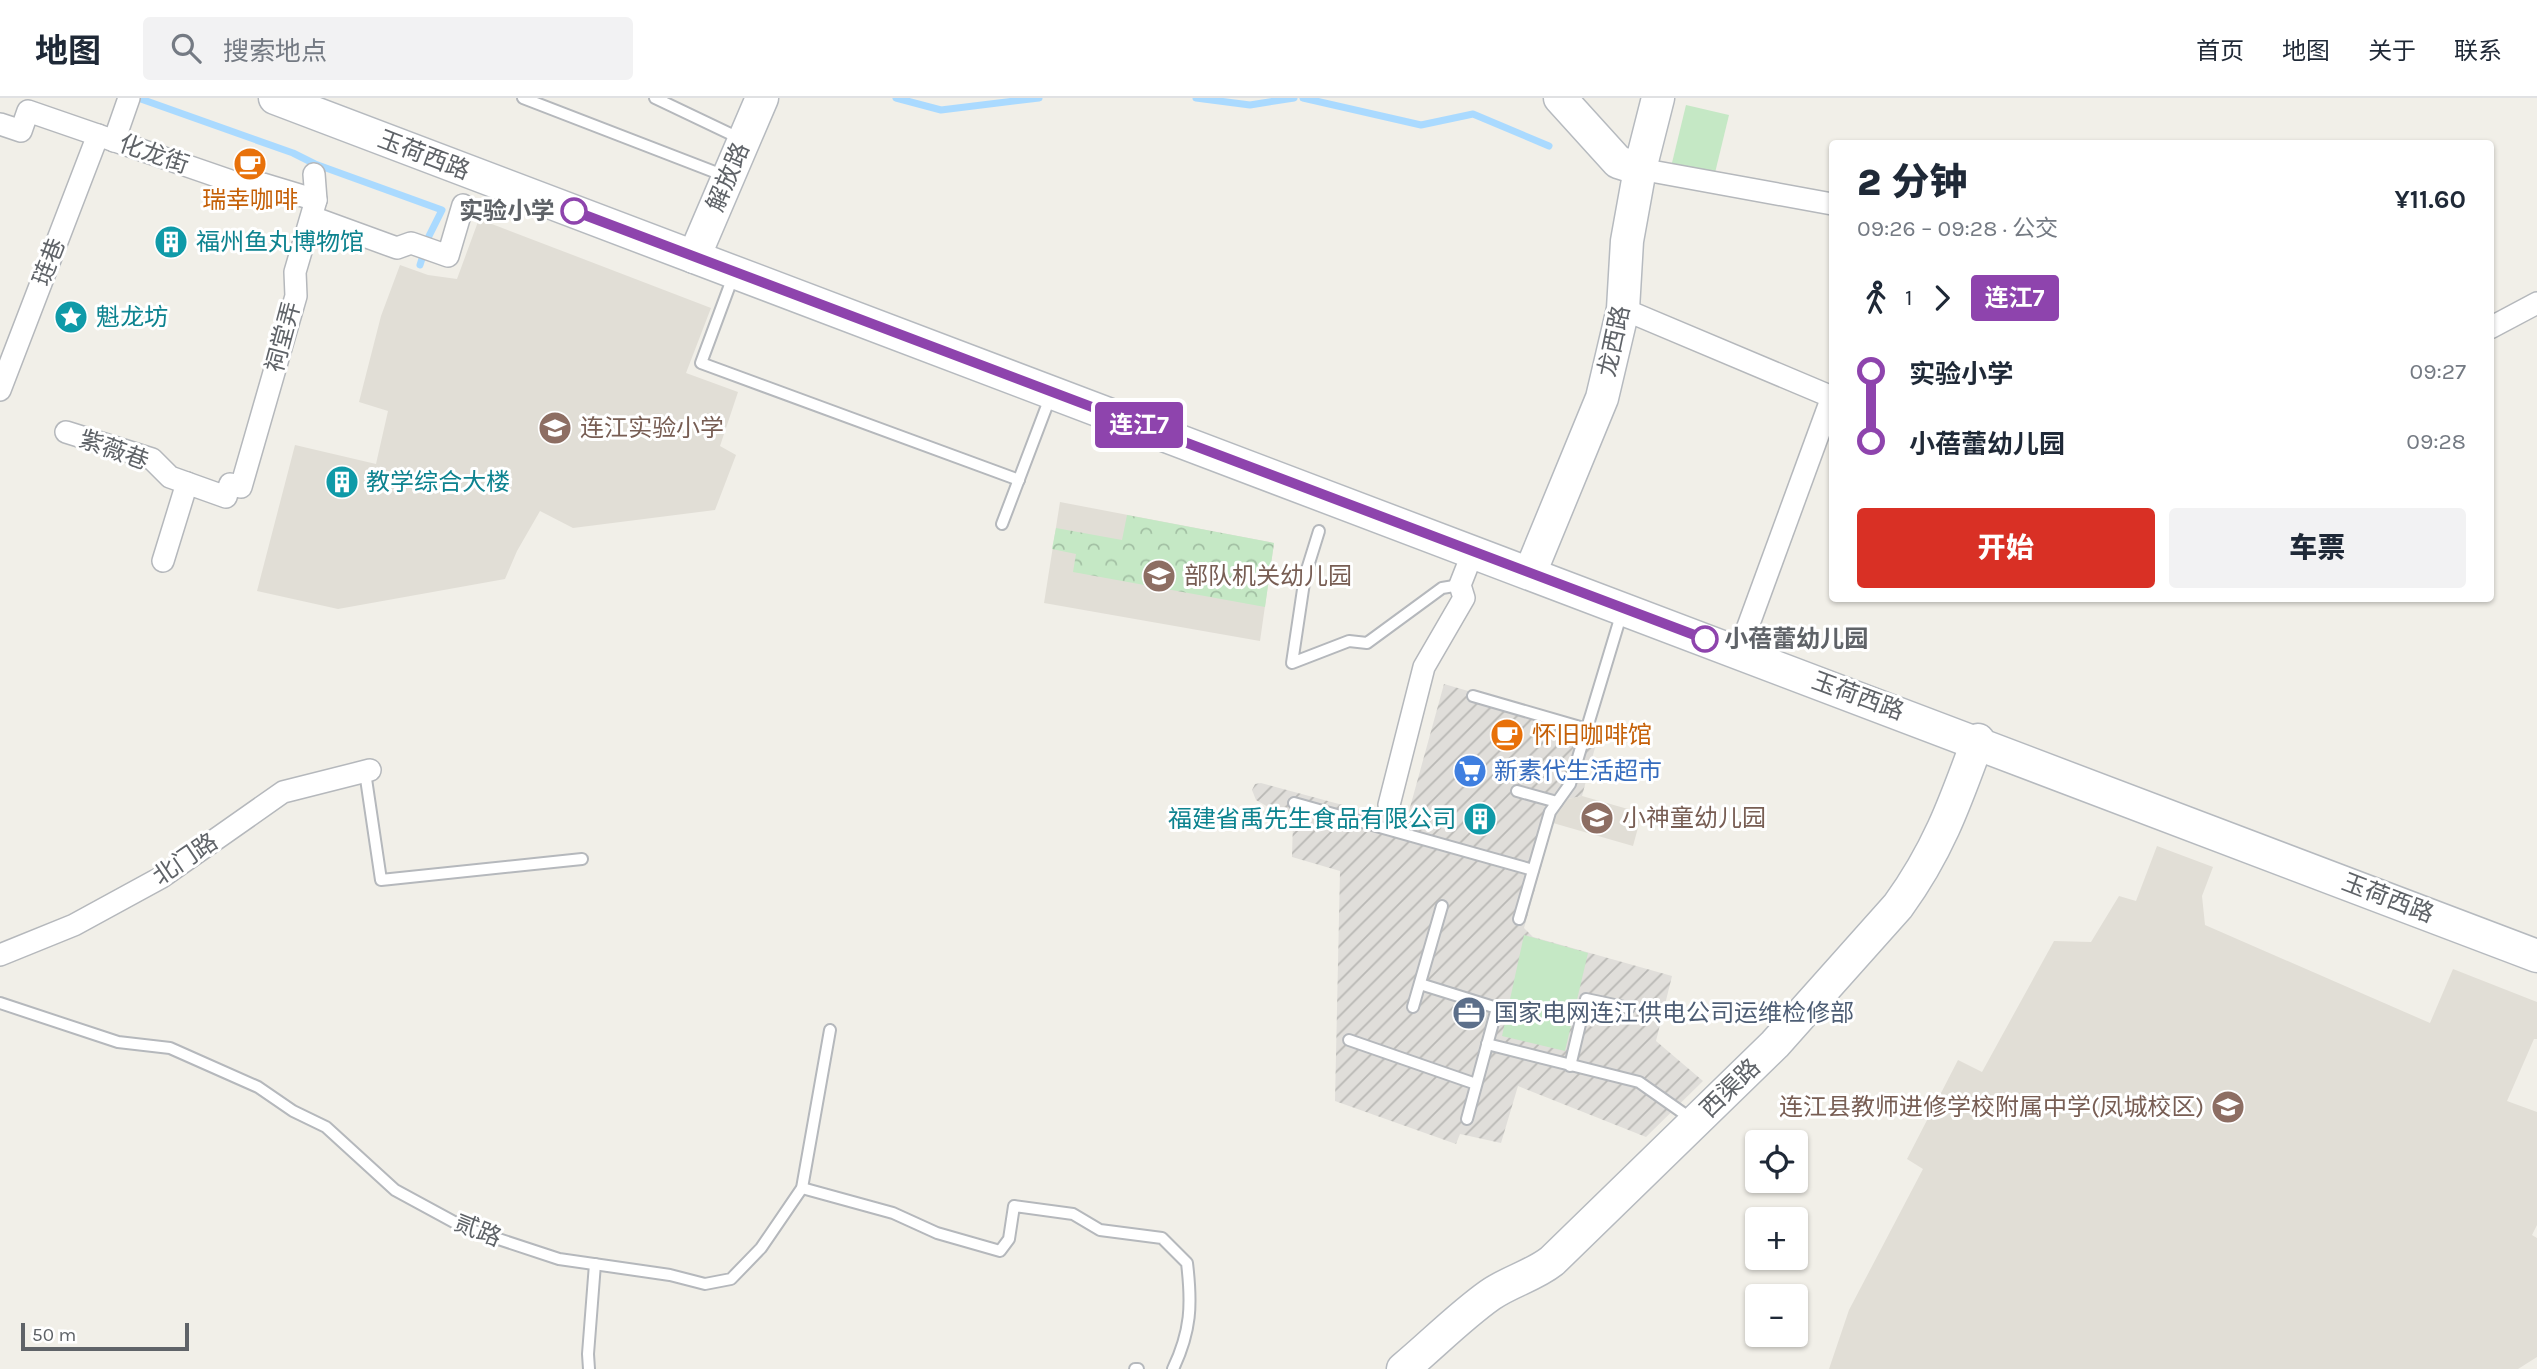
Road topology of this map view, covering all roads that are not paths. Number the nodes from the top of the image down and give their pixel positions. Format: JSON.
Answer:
{"nodes":[{"id":1,"x":275,"y":98,"type":"edge"},
{"id":2,"x":523,"y":98,"type":"edge"},
{"id":3,"x":655,"y":98,"type":"edge"},
{"id":4,"x":762,"y":98,"type":"edge"},
{"id":5,"x":1560,"y":98,"type":"edge"},
{"id":6,"x":1658,"y":98,"type":"edge"},
{"id":7,"x":127,"y":102,"type":"edge"},
{"id":8,"x":0,"y":124,"type":"edge"},
{"id":9,"x":106,"y":138,"type":"junction"},
{"id":10,"x":744,"y":140,"type":"junction"},
{"id":11,"x":1640,"y":169,"type":"junction"},
{"id":12,"x":314,"y":174,"type":"dead end"},
{"id":13,"x":728,"y":177,"type":"junction"},
{"id":14,"x":1829,"y":203,"type":"edge"},
{"id":15,"x":463,"y":205,"type":"dead end"},
{"id":16,"x":314,"y":208,"type":"junction"},
{"id":17,"x":694,"y":257,"type":"junction"},
{"id":18,"x":735,"y":272,"type":"junction"},
{"id":19,"x":1623,"y":309,"type":"junction"},
{"id":20,"x":2532,"y":311,"type":"edge"},
{"id":21,"x":2494,"y":326,"type":"edge"},
{"id":22,"x":0,"y":390,"type":"edge"},
{"id":23,"x":1052,"y":392,"type":"junction"},
{"id":24,"x":1829,"y":396,"type":"edge"},
{"id":25,"x":1829,"y":405,"type":"edge"},
{"id":26,"x":66,"y":432,"type":"dead end"},
{"id":27,"x":1019,"y":480,"type":"junction"},
{"id":28,"x":187,"y":483,"type":"junction"},
{"id":29,"x":230,"y":484,"type":"joint"},
{"id":30,"x":1002,"y":524,"type":"dead end"},
{"id":31,"x":1319,"y":531,"type":"dead end"},
{"id":32,"x":1473,"y":552,"type":"junction"},
{"id":33,"x":163,"y":561,"type":"dead end"},
{"id":34,"x":1530,"y":573,"type":"junction"},
{"id":35,"x":1460,"y":585,"type":"junction"},
{"id":36,"x":1623,"y":608,"type":"junction"},
{"id":37,"x":1739,"y":651,"type":"junction"},
{"id":38,"x":1473,"y":696,"type":"dead end"},
{"id":39,"x":1587,"y":729,"type":"junction"},
{"id":40,"x":1978,"y":740,"type":"junction"},
{"id":41,"x":368,"y":771,"type":"joint"},
{"id":42,"x":1517,"y":791,"type":"dead end"},
{"id":43,"x":1557,"y":802,"type":"junction"},
{"id":44,"x":1294,"y":803,"type":"dead end"},
{"id":45,"x":1388,"y":805,"type":"dead end"},
{"id":46,"x":582,"y":859,"type":"dead end"},
{"id":47,"x":1533,"y":870,"type":"junction"},
{"id":48,"x":1442,"y":906,"type":"dead end"},
{"id":49,"x":1519,"y":919,"type":"dead end"},
{"id":50,"x":0,"y":955,"type":"edge"},
{"id":51,"x":2537,"y":956,"type":"edge"},
{"id":52,"x":1420,"y":984,"type":"junction"},
{"id":53,"x":0,"y":1003,"type":"edge"},
{"id":54,"x":1413,"y":1007,"type":"dead end"},
{"id":55,"x":1629,"y":1008,"type":"dead end"},
{"id":56,"x":830,"y":1030,"type":"dead end"},
{"id":57,"x":1349,"y":1040,"type":"dead end"},
{"id":58,"x":1487,"y":1044,"type":"junction"},
{"id":59,"x":1570,"y":1066,"type":"junction"},
{"id":60,"x":1476,"y":1084,"type":"junction"},
{"id":61,"x":1467,"y":1119,"type":"dead end"},
{"id":62,"x":1695,"y":1122,"type":"junction"},
{"id":63,"x":803,"y":1188,"type":"junction"},
{"id":64,"x":595,"y":1264,"type":"junction"},
{"id":65,"x":589,"y":1369,"type":"edge"},
{"id":66,"x":1173,"y":1369,"type":"edge"},
{"id":67,"x":1403,"y":1369,"type":"edge"}],
"edges":[{"from":1,"to":17,"type":"main road","name":"玉荷西路"},
{"from":2,"to":13,"type":"lane"},
{"from":3,"to":10,"type":"lane"},
{"from":4,"to":10,"type":"main road","name":"解放路"},
{"from":5,"to":11,"type":"main road"},
{"from":6,"to":11,"type":"main road","name":"龙西路"},
{"from":7,"to":9,"type":"street","name":"琏巷"},
{"from":8,"to":9,"type":"street","name":"化龙街"},
{"from":9,"to":16,"type":"street","name":"化龙街"},
{"from":9,"to":22,"type":"street","name":"琏巷"},
{"from":10,"to":13,"type":"main road","name":"解放路"},
{"from":11,"to":14,"type":"street"},
{"from":11,"to":19,"type":"main road","name":"龙西路"},
{"from":12,"to":16,"type":"street","name":"祠堂弄"},
{"from":13,"to":17,"type":"main road","name":"解放路"},
{"from":15,"to":16,"type":"street"},
{"from":16,"to":29,"type":"street","name":"祠堂弄"},
{"from":17,"to":18,"type":"main road","name":"玉荷西路"},
{"from":18,"to":23,"type":"main road","name":"玉荷西路"},
{"from":18,"to":27,"type":"lane"},
{"from":19,"to":24,"type":"street"},
{"from":19,"to":34,"type":"main road","name":"龙西路"},
{"from":20,"to":21,"type":"street"},
{"from":23,"to":27,"type":"lane"},
{"from":23,"to":32,"type":"main road","name":"玉荷西路"},
{"from":25,"to":37,"type":"street"},
{"from":26,"to":28,"type":"street","name":"紫薇巷"},
{"from":27,"to":30,"type":"lane"},
{"from":28,"to":29,"type":"street","name":"紫薇巷"},
{"from":28,"to":33,"type":"street"},
{"from":31,"to":35,"type":"lane"},
{"from":32,"to":34,"type":"main road","name":"玉荷西路"},
{"from":32,"to":35,"type":"street"},
{"from":34,"to":36,"type":"main road","name":"玉荷西路"},
{"from":35,"to":45,"type":"street"},
{"from":36,"to":37,"type":"main road","name":"玉荷西路"},
{"from":36,"to":39,"type":"lane"},
{"from":37,"to":40,"type":"main road","name":"玉荷西路"},
{"from":38,"to":39,"type":"lane"},
{"from":39,"to":43,"type":"lane"},
{"from":40,"to":51,"type":"main road","name":"玉荷西路"},
{"from":40,"to":62,"type":"main road","name":"西渠路"},
{"from":41,"to":46,"type":"lane"},
{"from":41,"to":50,"type":"street","name":"北门路"},
{"from":42,"to":43,"type":"lane"},
{"from":43,"to":47,"type":"lane"},
{"from":44,"to":47,"type":"lane"},
{"from":47,"to":49,"type":"lane"},
{"from":48,"to":52,"type":"lane"},
{"from":52,"to":54,"type":"lane"},
{"from":52,"to":58,"type":"lane"},
{"from":53,"to":64,"type":"lane","name":"贰路"},
{"from":55,"to":59,"type":"lane"},
{"from":56,"to":63,"type":"lane","name":"贰路"},
{"from":57,"to":60,"type":"lane"},
{"from":58,"to":59,"type":"lane"},
{"from":58,"to":60,"type":"lane"},
{"from":59,"to":62,"type":"lane"},
{"from":60,"to":61,"type":"lane"},
{"from":62,"to":67,"type":"main road","name":"西渠路"},
{"from":63,"to":64,"type":"lane","name":"贰路"},
{"from":63,"to":66,"type":"lane"},
{"from":64,"to":65,"type":"lane"}]}
